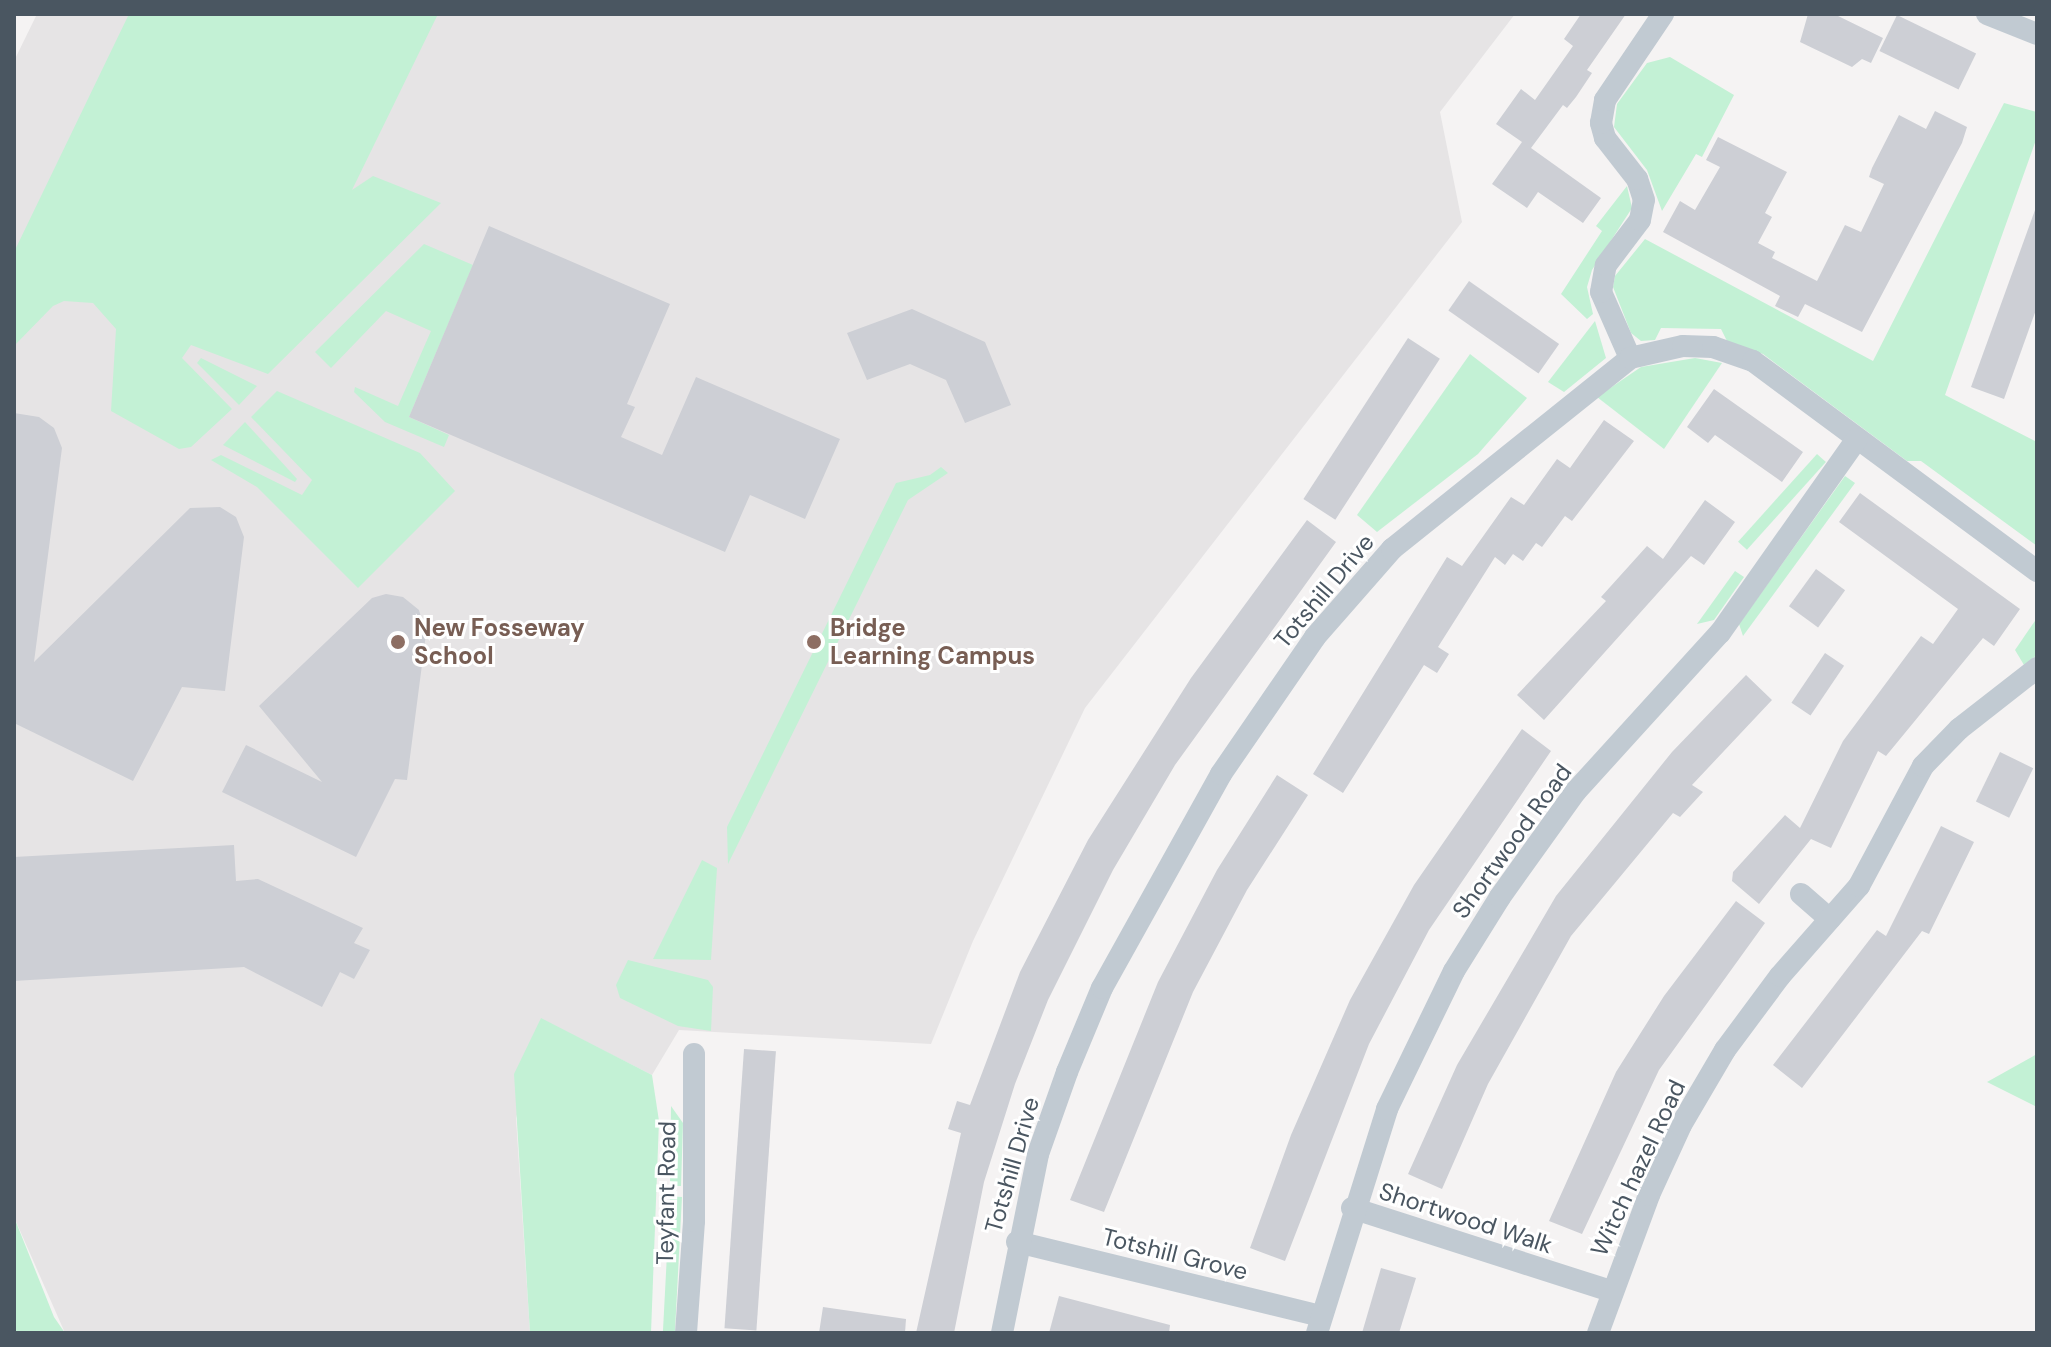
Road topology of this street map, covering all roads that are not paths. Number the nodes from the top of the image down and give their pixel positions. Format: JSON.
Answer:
{"nodes":[{"id":1,"x":1663,"y":14,"type":"edge"},
{"id":2,"x":1987,"y":14,"type":"edge"},
{"id":3,"x":2037,"y":34,"type":"edge"},
{"id":4,"x":1630,"y":358,"type":"junction"},
{"id":5,"x":1857,"y":439,"type":"junction"},
{"id":6,"x":2037,"y":571,"type":"edge"},
{"id":7,"x":2037,"y":668,"type":"edge"},
{"id":8,"x":1801,"y":894,"type":"dead end"},
{"id":9,"x":1830,"y":919,"type":"junction"},
{"id":10,"x":694,"y":1054,"type":"dead end"},
{"id":11,"x":1352,"y":1208,"type":"junction"},
{"id":12,"x":1017,"y":1242,"type":"junction"},
{"id":13,"x":1610,"y":1291,"type":"junction"},
{"id":14,"x":1319,"y":1325,"type":"edge"},
{"id":15,"x":686,"y":1333,"type":"edge"},
{"id":16,"x":1002,"y":1333,"type":"edge"},
{"id":17,"x":1598,"y":1333,"type":"edge"}],
"edges":[{"from":1,"to":4,"type":"street"},
{"from":2,"to":3,"type":"street"},
{"from":4,"to":5,"type":"street","name":"Totshill Drive"},
{"from":4,"to":12,"type":"street","name":"Totshill Drive"},
{"from":5,"to":6,"type":"street","name":"Totshill Drive"},
{"from":5,"to":11,"type":"street","name":"Shortwood Road"},
{"from":7,"to":9,"type":"street","name":"Witch hazel Road"},
{"from":8,"to":9,"type":"street"},
{"from":9,"to":13,"type":"street","name":"Witch hazel Road"},
{"from":10,"to":15,"type":"street","name":"Teyfant Road"},
{"from":11,"to":13,"type":"street","name":"Shortwood Walk"},
{"from":11,"to":14,"type":"street","name":"Shortwood Road"},
{"from":12,"to":14,"type":"street","name":"Totshill Grove"},
{"from":12,"to":16,"type":"street","name":"Totshill Drive"},
{"from":13,"to":17,"type":"street","name":"Witch hazel Road"}]}
